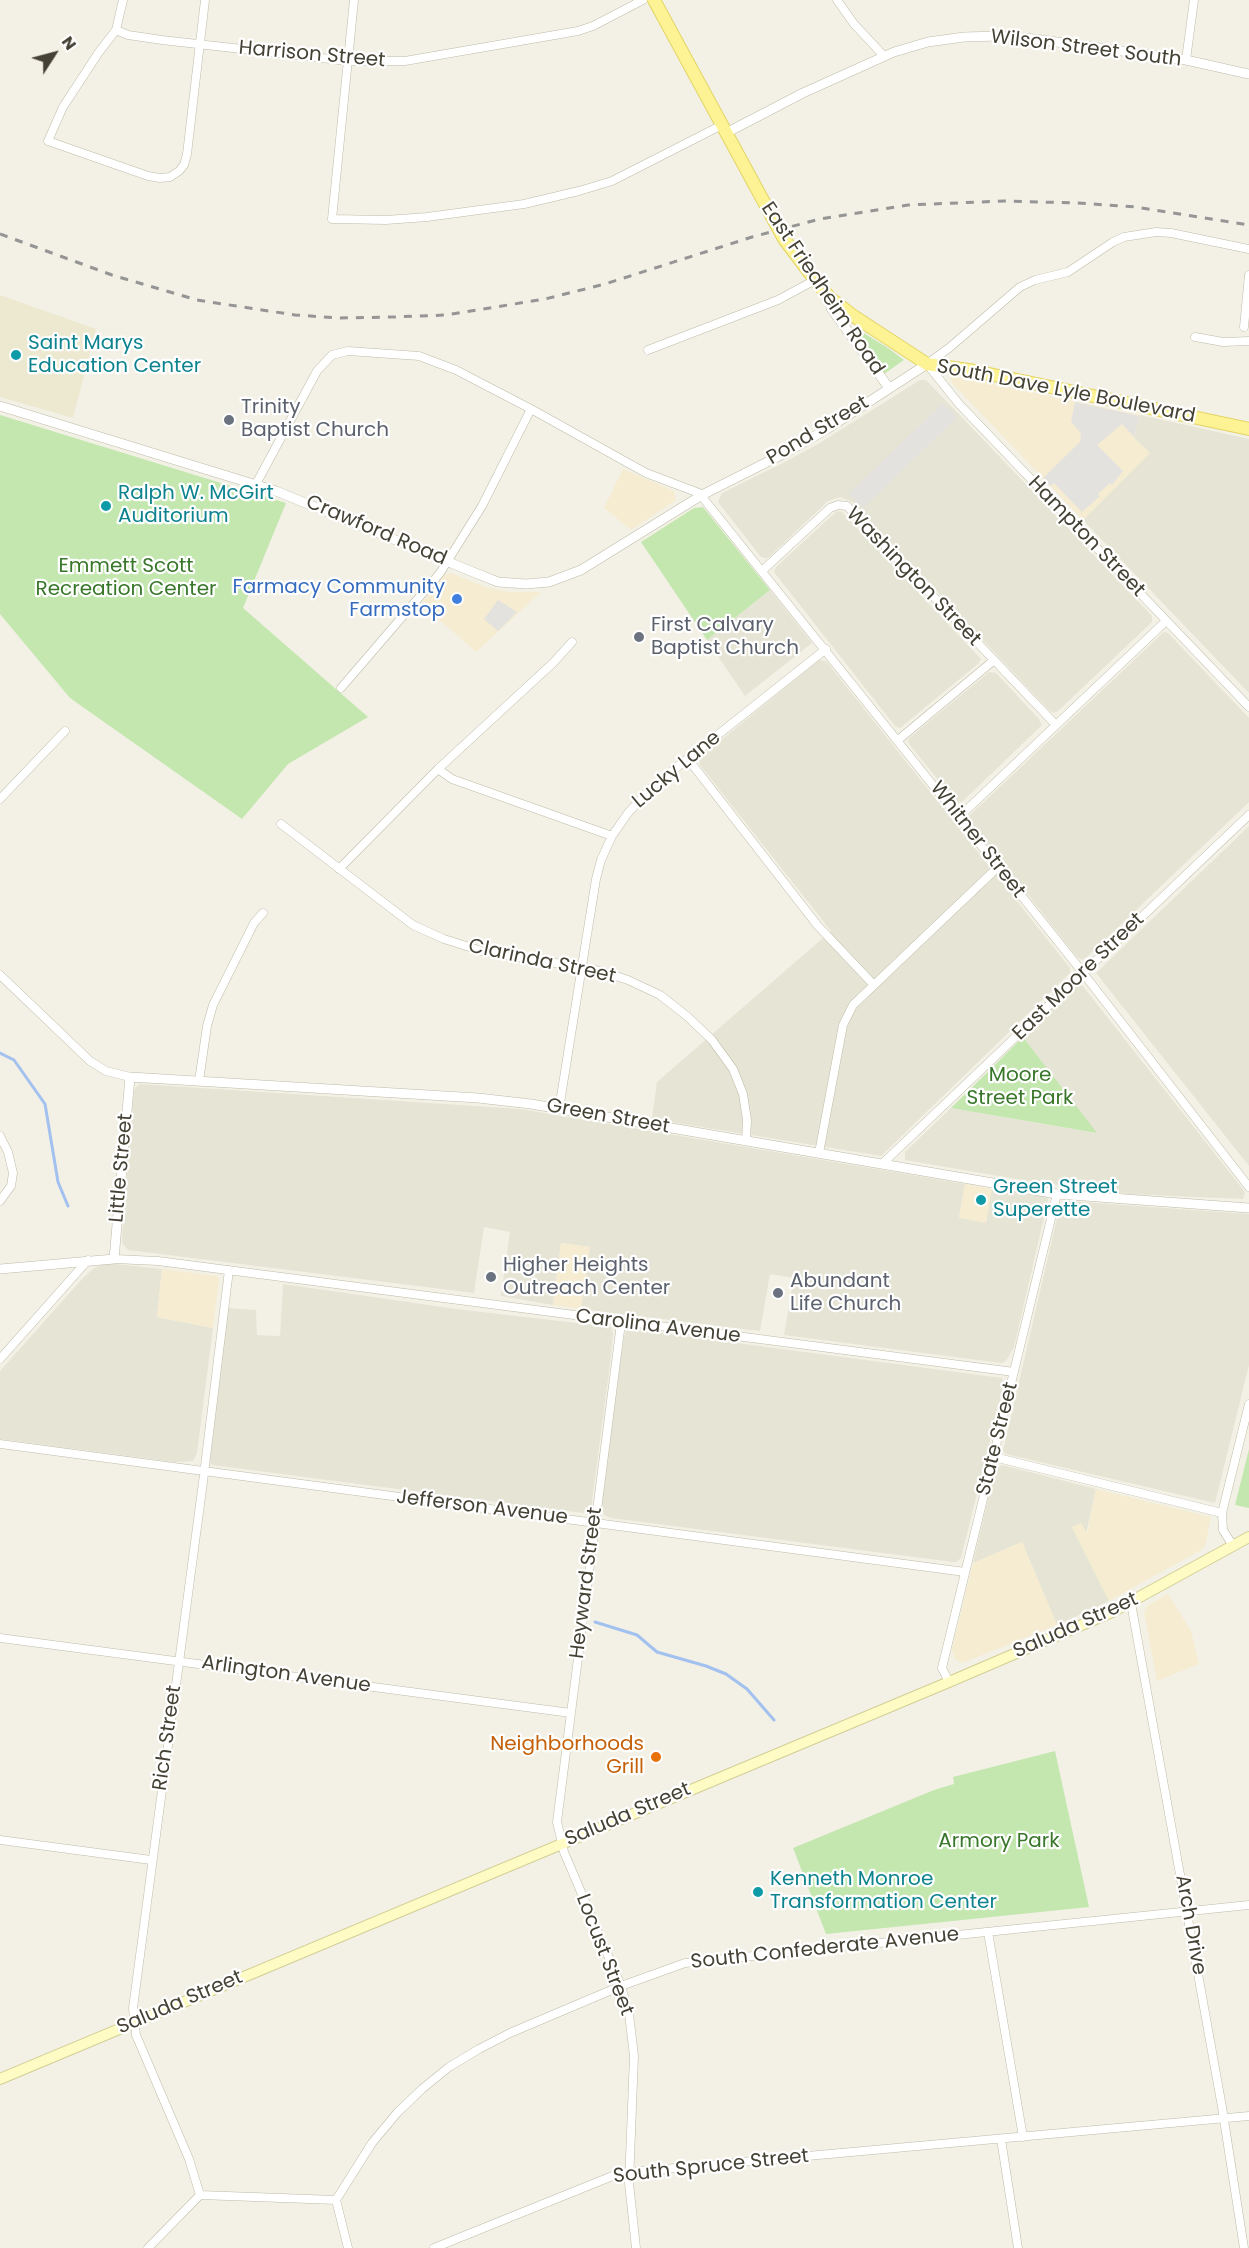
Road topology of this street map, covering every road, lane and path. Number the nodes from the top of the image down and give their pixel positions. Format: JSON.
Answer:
{"nodes":[{"id":1,"x":123,"y":0,"type":"edge"},
{"id":2,"x":205,"y":0,"type":"edge"},
{"id":3,"x":354,"y":0,"type":"edge"},
{"id":4,"x":643,"y":0,"type":"edge"},
{"id":5,"x":654,"y":0,"type":"edge"},
{"id":6,"x":837,"y":0,"type":"edge"},
{"id":7,"x":1194,"y":0,"type":"edge"},
{"id":8,"x":116,"y":30,"type":"junction"},
{"id":9,"x":200,"y":44,"type":"junction"},
{"id":10,"x":884,"y":56,"type":"junction"},
{"id":11,"x":1186,"y":60,"type":"junction"},
{"id":12,"x":348,"y":61,"type":"junction"},
{"id":13,"x":1249,"y":74,"type":"edge"},
{"id":14,"x":724,"y":129,"type":"junction"},
{"id":15,"x":1249,"y":249,"type":"edge"},
{"id":16,"x":1249,"y":275,"type":"edge"},
{"id":17,"x":815,"y":280,"type":"junction"},
{"id":18,"x":830,"y":298,"type":"junction"},
{"id":19,"x":1244,"y":327,"type":"dead end"},
{"id":20,"x":1194,"y":337,"type":"dead end"},
{"id":21,"x":1249,"y":341,"type":"edge"},
{"id":22,"x":648,"y":350,"type":"dead end"},
{"id":23,"x":927,"y":364,"type":"junction"},
{"id":24,"x":889,"y":388,"type":"junction"},
{"id":25,"x":0,"y":406,"type":"edge"},
{"id":26,"x":531,"y":409,"type":"junction"},
{"id":27,"x":1249,"y":429,"type":"edge"},
{"id":28,"x":256,"y":484,"type":"junction"},
{"id":29,"x":702,"y":495,"type":"junction"},
{"id":30,"x":447,"y":561,"type":"junction"},
{"id":31,"x":763,"y":570,"type":"junction"},
{"id":32,"x":1166,"y":621,"type":"junction"},
{"id":33,"x":572,"y":642,"type":"dead end"},
{"id":34,"x":826,"y":649,"type":"junction"},
{"id":35,"x":993,"y":661,"type":"junction"},
{"id":36,"x":341,"y":688,"type":"dead end"},
{"id":37,"x":1249,"y":707,"type":"edge"},
{"id":38,"x":1056,"y":725,"type":"junction"},
{"id":39,"x":65,"y":732,"type":"dead end"},
{"id":40,"x":898,"y":740,"type":"junction"},
{"id":41,"x":688,"y":759,"type":"junction"},
{"id":42,"x":438,"y":769,"type":"junction"},
{"id":43,"x":0,"y":799,"type":"edge"},
{"id":44,"x":1249,"y":815,"type":"edge"},
{"id":45,"x":959,"y":817,"type":"junction"},
{"id":46,"x":281,"y":824,"type":"dead end"},
{"id":47,"x":612,"y":836,"type":"junction"},
{"id":48,"x":998,"y":867,"type":"junction"},
{"id":49,"x":339,"y":869,"type":"junction"},
{"id":50,"x":263,"y":913,"type":"dead end"},
{"id":51,"x":582,"y":967,"type":"junction"},
{"id":52,"x":1083,"y":973,"type":"junction"},
{"id":53,"x":0,"y":975,"type":"edge"},
{"id":54,"x":873,"y":984,"type":"junction"},
{"id":55,"x":130,"y":1077,"type":"junction"},
{"id":56,"x":199,"y":1081,"type":"junction"},
{"id":57,"x":559,"y":1109,"type":"junction"},
{"id":58,"x":0,"y":1136,"type":"edge"},
{"id":59,"x":746,"y":1141,"type":"junction"},
{"id":60,"x":819,"y":1153,"type":"junction"},
{"id":61,"x":882,"y":1164,"type":"junction"},
{"id":62,"x":1249,"y":1186,"type":"edge"},
{"id":63,"x":1057,"y":1194,"type":"junction"},
{"id":64,"x":0,"y":1201,"type":"edge"},
{"id":65,"x":1249,"y":1208,"type":"edge"},
{"id":66,"x":114,"y":1258,"type":"junction"},
{"id":67,"x":88,"y":1260,"type":"junction"},
{"id":68,"x":0,"y":1269,"type":"edge"},
{"id":69,"x":229,"y":1270,"type":"junction"},
{"id":70,"x":621,"y":1323,"type":"junction"},
{"id":71,"x":0,"y":1359,"type":"edge"},
{"id":72,"x":1014,"y":1372,"type":"junction"},
{"id":73,"x":1249,"y":1404,"type":"edge"},
{"id":74,"x":0,"y":1444,"type":"edge"},
{"id":75,"x":994,"y":1457,"type":"junction"},
{"id":76,"x":204,"y":1471,"type":"junction"},
{"id":77,"x":1222,"y":1513,"type":"junction"},
{"id":78,"x":596,"y":1523,"type":"junction"},
{"id":79,"x":1249,"y":1537,"type":"edge"},
{"id":80,"x":1233,"y":1546,"type":"junction"},
{"id":81,"x":965,"y":1572,"type":"junction"},
{"id":82,"x":1131,"y":1603,"type":"junction"},
{"id":83,"x":0,"y":1638,"type":"edge"},
{"id":84,"x":178,"y":1660,"type":"junction"},
{"id":85,"x":949,"y":1682,"type":"junction"},
{"id":86,"x":571,"y":1713,"type":"junction"},
{"id":87,"x":0,"y":1840,"type":"edge"},
{"id":88,"x":561,"y":1844,"type":"junction"},
{"id":89,"x":151,"y":1860,"type":"junction"},
{"id":90,"x":1249,"y":1905,"type":"edge"},
{"id":91,"x":1188,"y":1911,"type":"junction"},
{"id":92,"x":988,"y":1932,"type":"junction"},
{"id":93,"x":621,"y":1986,"type":"junction"},
{"id":94,"x":133,"y":2023,"type":"junction"},
{"id":95,"x":0,"y":2079,"type":"edge"},
{"id":96,"x":1249,"y":2116,"type":"edge"},
{"id":97,"x":1224,"y":2118,"type":"junction"},
{"id":98,"x":1023,"y":2137,"type":"junction"},
{"id":99,"x":1001,"y":2139,"type":"junction"},
{"id":100,"x":630,"y":2172,"type":"junction"},
{"id":101,"x":200,"y":2195,"type":"junction"},
{"id":102,"x":336,"y":2200,"type":"junction"},
{"id":103,"x":148,"y":2248,"type":"edge"},
{"id":104,"x":348,"y":2248,"type":"edge"},
{"id":105,"x":434,"y":2248,"type":"edge"},
{"id":106,"x":636,"y":2248,"type":"edge"},
{"id":107,"x":1018,"y":2248,"type":"edge"},
{"id":108,"x":1244,"y":2248,"type":"edge"}],
"edges":[{"from":1,"to":8,"type":"street"},
{"from":2,"to":9,"type":"street"},
{"from":3,"to":12,"type":"street"},
{"from":4,"to":12,"type":"street","name":"Harrison Street"},
{"from":5,"to":14,"type":"main road","name":"East Friedheim Road"},
{"from":6,"to":10,"type":"street"},
{"from":7,"to":11,"type":"street"},
{"from":8,"to":9,"type":"street","name":"Harrison Street"},
{"from":8,"to":9,"type":"street"},
{"from":9,"to":12,"type":"street","name":"Harrison Street"},
{"from":10,"to":11,"type":"street","name":"Wilson Street South"},
{"from":10,"to":14,"type":"street","name":"Wilson Street South"},
{"from":11,"to":13,"type":"street","name":"Wilson Street South"},
{"from":12,"to":14,"type":"street"},
{"from":14,"to":17,"type":"main road","name":"East Friedheim Road"},
{"from":15,"to":23,"type":"street","name":"Pond Street"},
{"from":16,"to":19,"type":"street"},
{"from":17,"to":18,"type":"main road","name":"East Friedheim Road"},
{"from":17,"to":22,"type":"street"},
{"from":18,"to":23,"type":"main road","name":"South Dave Lyle Boulevard"},
{"from":18,"to":24,"type":"street","name":"East Friedheim Road"},
{"from":20,"to":21,"type":"street"},
{"from":23,"to":24,"type":"street","name":"Pond Street"},
{"from":23,"to":27,"type":"main road","name":"South Dave Lyle Boulevard"},
{"from":23,"to":32,"type":"street","name":"Hampton Street"},
{"from":24,"to":29,"type":"street","name":"Pond Street"},
{"from":25,"to":28,"type":"street","name":"Crawford Road"},
{"from":26,"to":28,"type":"street"},
{"from":26,"to":29,"type":"street"},
{"from":26,"to":30,"type":"street"},
{"from":28,"to":30,"type":"street","name":"Crawford Road"},
{"from":29,"to":30,"type":"street","name":"Crawford Road"},
{"from":29,"to":31,"type":"street","name":"Whitner Street"},
{"from":30,"to":36,"type":"street"},
{"from":31,"to":34,"type":"street","name":"Whitner Street"},
{"from":31,"to":35,"type":"street","name":"Washington Street"},
{"from":32,"to":37,"type":"street","name":"Hampton Street"},
{"from":32,"to":38,"type":"street"},
{"from":33,"to":42,"type":"street"},
{"from":34,"to":40,"type":"street","name":"Whitner Street"},
{"from":34,"to":41,"type":"street","name":"Lucky Lane"},
{"from":35,"to":38,"type":"street","name":"Washington Street"},
{"from":35,"to":40,"type":"street"},
{"from":38,"to":45,"type":"street"},
{"from":39,"to":43,"type":"street"},
{"from":40,"to":45,"type":"street","name":"Whitner Street"},
{"from":41,"to":47,"type":"street","name":"Lucky Lane"},
{"from":41,"to":54,"type":"street"},
{"from":42,"to":47,"type":"street"},
{"from":42,"to":49,"type":"street"},
{"from":44,"to":52,"type":"street","name":"East Moore Street"},
{"from":45,"to":48,"type":"street","name":"Whitner Street"},
{"from":46,"to":49,"type":"street","name":"Clarinda Street"},
{"from":47,"to":51,"type":"street","name":"Lucky Lane"},
{"from":48,"to":52,"type":"street","name":"Whitner Street"},
{"from":48,"to":54,"type":"street"},
{"from":49,"to":51,"type":"street","name":"Clarinda Street"},
{"from":50,"to":56,"type":"street"},
{"from":51,"to":57,"type":"street","name":"Lucky Lane"},
{"from":51,"to":59,"type":"street","name":"Clarinda Street"},
{"from":52,"to":61,"type":"street","name":"East Moore Street"},
{"from":52,"to":62,"type":"street","name":"Whitner Street"},
{"from":53,"to":55,"type":"street","name":"Green Street"},
{"from":54,"to":60,"type":"street"},
{"from":55,"to":56,"type":"street","name":"Green Street"},
{"from":55,"to":66,"type":"street","name":"Little Street"},
{"from":56,"to":57,"type":"street","name":"Green Street"},
{"from":57,"to":59,"type":"street","name":"Green Street"},
{"from":58,"to":64,"type":"street"},
{"from":59,"to":60,"type":"street","name":"Green Street"},
{"from":60,"to":61,"type":"street","name":"Green Street"},
{"from":61,"to":63,"type":"street","name":"Green Street"},
{"from":63,"to":65,"type":"street","name":"Green Street"},
{"from":63,"to":72,"type":"street","name":"State Street"},
{"from":66,"to":67,"type":"street","name":"Carolina Avenue"},
{"from":66,"to":69,"type":"street","name":"Carolina Avenue"},
{"from":67,"to":68,"type":"street","name":"Carolina Avenue"},
{"from":67,"to":71,"type":"street"},
{"from":69,"to":70,"type":"street","name":"Carolina Avenue"},
{"from":69,"to":76,"type":"street","name":"Rich Street"},
{"from":70,"to":72,"type":"street","name":"Carolina Avenue"},
{"from":70,"to":78,"type":"street","name":"Heyward Street"},
{"from":72,"to":75,"type":"street","name":"State Street"},
{"from":73,"to":77,"type":"street"},
{"from":74,"to":76,"type":"street","name":"Jefferson Avenue"},
{"from":75,"to":77,"type":"street"},
{"from":75,"to":81,"type":"street","name":"State Street"},
{"from":76,"to":78,"type":"street","name":"Jefferson Avenue"},
{"from":76,"to":84,"type":"street","name":"Rich Street"},
{"from":77,"to":80,"type":"street"},
{"from":78,"to":81,"type":"street","name":"Jefferson Avenue"},
{"from":78,"to":86,"type":"street","name":"Heyward Street"},
{"from":79,"to":80,"type":"main road","name":"Saluda Street"},
{"from":80,"to":82,"type":"main road","name":"Saluda Street"},
{"from":81,"to":85,"type":"street","name":"State Street"},
{"from":82,"to":85,"type":"main road","name":"Saluda Street"},
{"from":82,"to":91,"type":"street","name":"Arch Drive"},
{"from":83,"to":84,"type":"street","name":"Arlington Avenue"},
{"from":84,"to":86,"type":"street","name":"Arlington Avenue"},
{"from":84,"to":89,"type":"street","name":"Rich Street"},
{"from":85,"to":88,"type":"main road","name":"Saluda Street"},
{"from":86,"to":88,"type":"street","name":"Heyward Street"},
{"from":87,"to":89,"type":"street"},
{"from":88,"to":93,"type":"street","name":"Locust Street"},
{"from":88,"to":94,"type":"main road","name":"Saluda Street"},
{"from":89,"to":94,"type":"street","name":"Rich Street"},
{"from":90,"to":91,"type":"street","name":"South Confederate Avenue"},
{"from":91,"to":92,"type":"street","name":"South Confederate Avenue"},
{"from":91,"to":97,"type":"street","name":"Arch Drive"},
{"from":92,"to":93,"type":"street","name":"South Confederate Avenue"},
{"from":92,"to":98,"type":"street"},
{"from":93,"to":100,"type":"street","name":"Locust Street"},
{"from":93,"to":102,"type":"street","name":"South Confederate Avenue"},
{"from":94,"to":95,"type":"main road","name":"Saluda Street"},
{"from":94,"to":101,"type":"street","name":"Rich Street"},
{"from":96,"to":97,"type":"street"},
{"from":97,"to":98,"type":"street"},
{"from":97,"to":108,"type":"street","name":"Arch Drive"},
{"from":98,"to":99,"type":"street","name":"South Spruce Street"},
{"from":99,"to":100,"type":"street","name":"South Spruce Street"},
{"from":99,"to":107,"type":"street"},
{"from":100,"to":105,"type":"street","name":"South Spruce Street"},
{"from":100,"to":106,"type":"street","name":"Locust Street"},
{"from":101,"to":102,"type":"street"},
{"from":101,"to":103,"type":"street"},
{"from":102,"to":104,"type":"street"}]}
